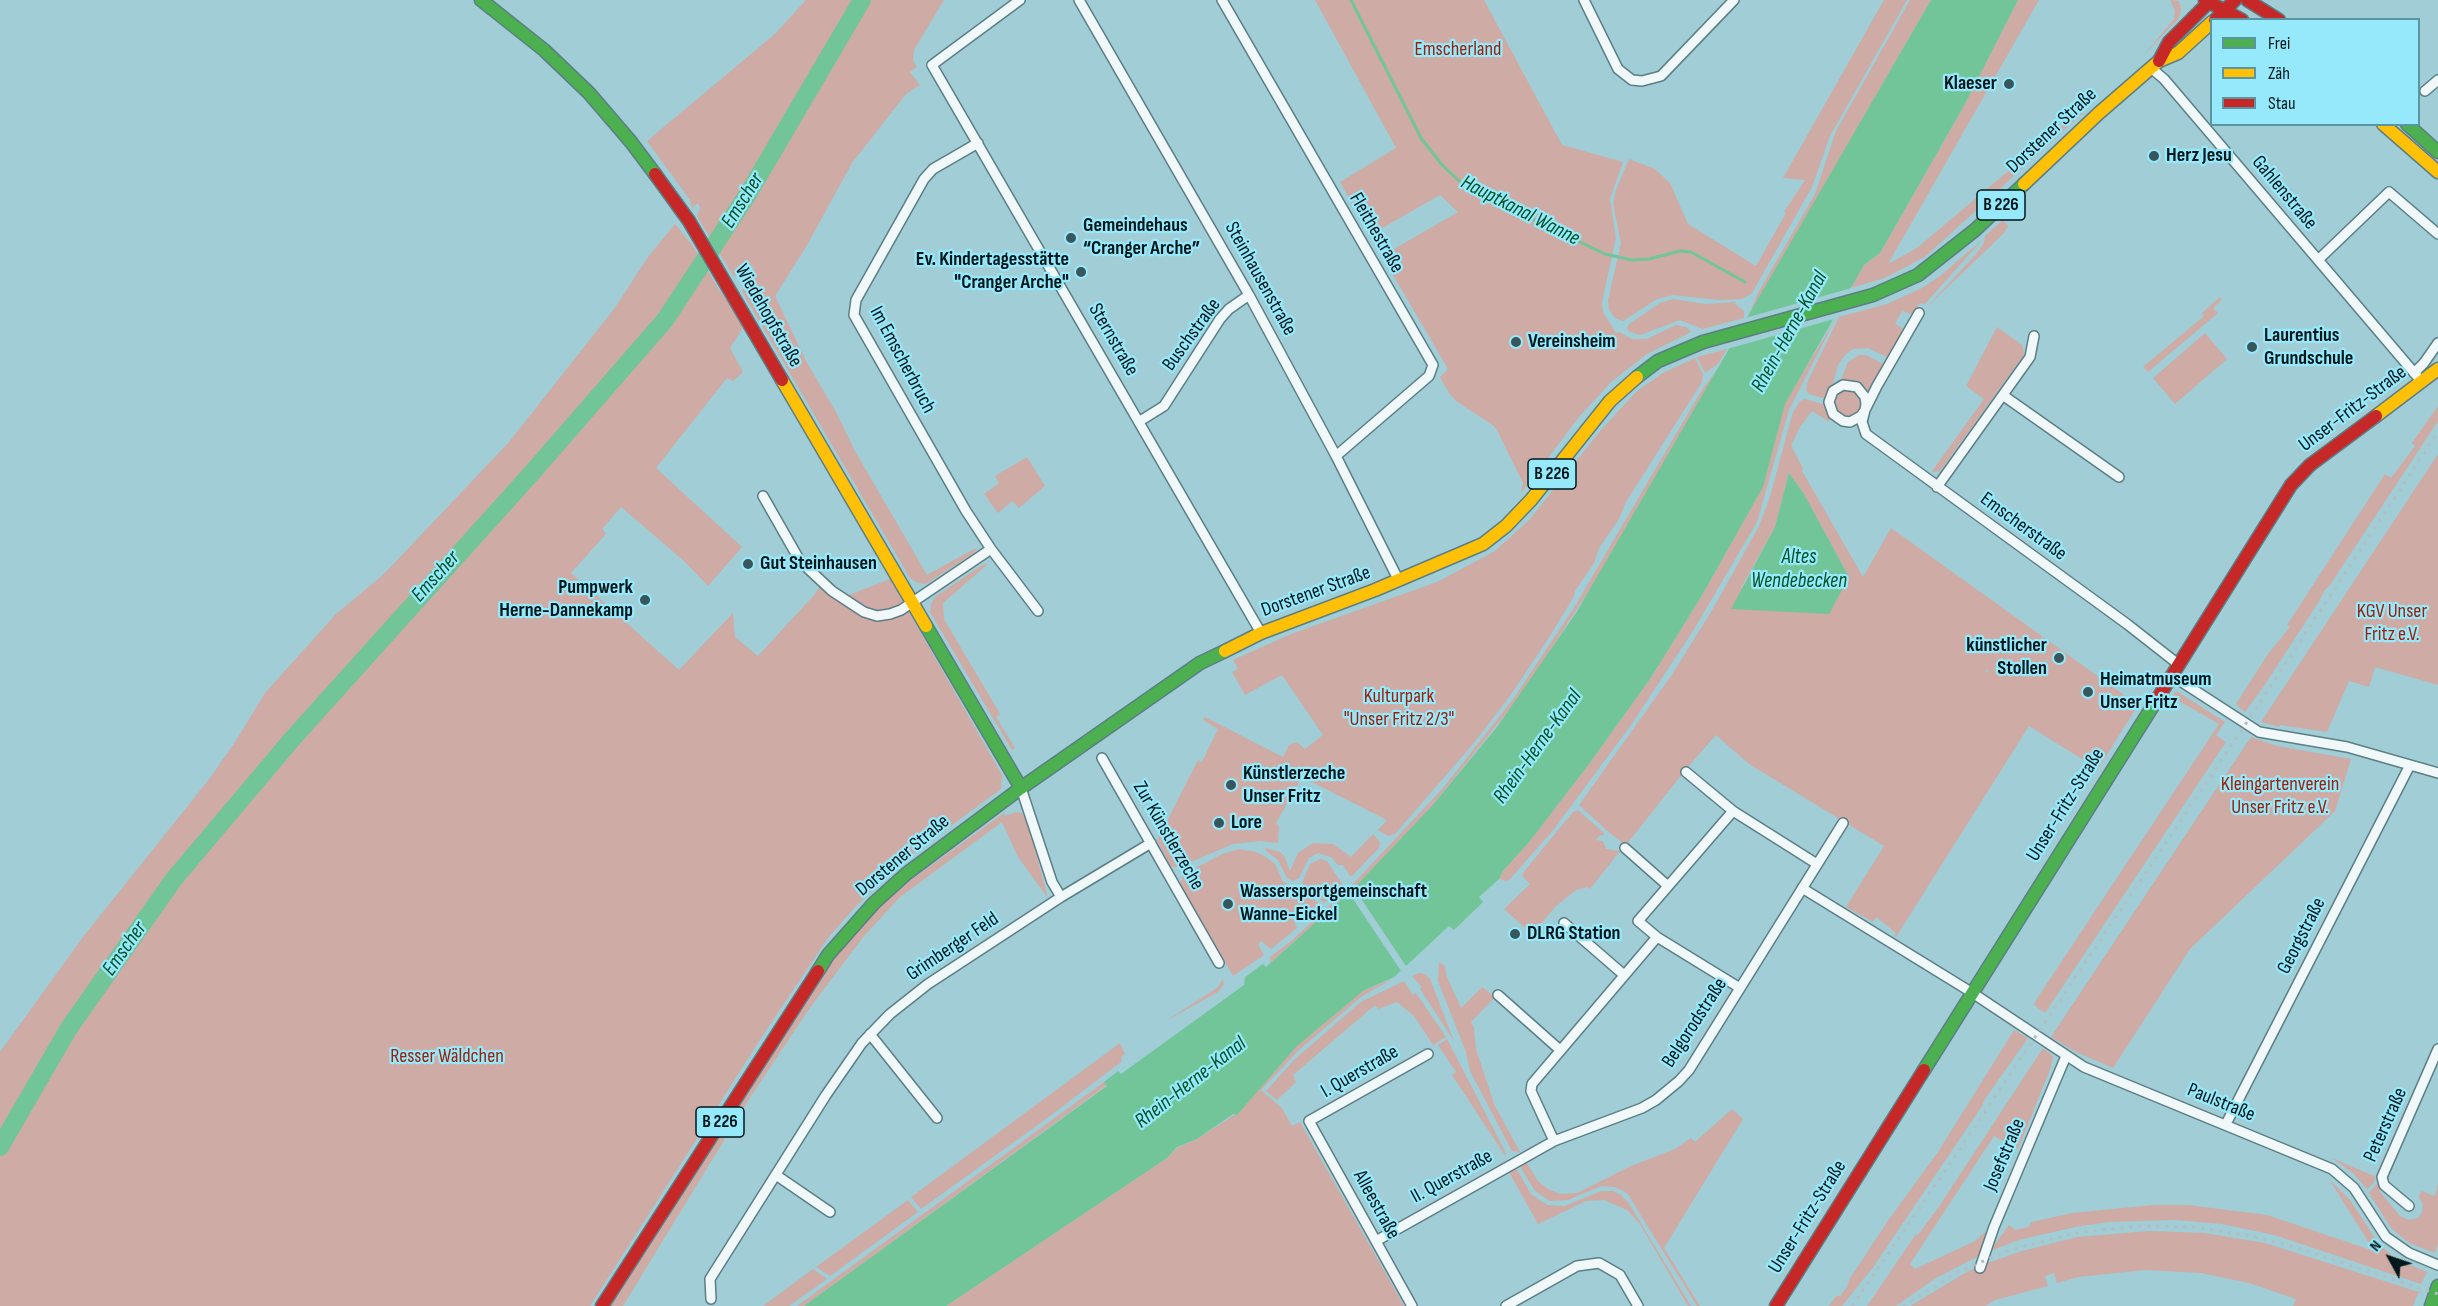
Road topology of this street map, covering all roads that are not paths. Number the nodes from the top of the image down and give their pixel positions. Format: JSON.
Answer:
{"nodes":[{"id":1,"x":482,"y":0,"type":"edge"},
{"id":2,"x":1020,"y":0,"type":"edge"},
{"id":3,"x":1079,"y":0,"type":"edge"},
{"id":4,"x":1222,"y":0,"type":"edge"},
{"id":5,"x":1584,"y":0,"type":"edge"},
{"id":6,"x":1734,"y":0,"type":"edge"},
{"id":7,"x":2235,"y":0,"type":"edge"},
{"id":8,"x":2247,"y":0,"type":"edge"},
{"id":9,"x":2208,"y":1,"type":"edge"},
{"id":10,"x":2225,"y":11,"type":"junction"},
{"id":11,"x":2217,"y":18,"type":"edge"},
{"id":12,"x":2238,"y":18,"type":"edge"},
{"id":13,"x":2276,"y":18,"type":"edge"},
{"id":14,"x":2210,"y":24,"type":"edge"},
{"id":15,"x":2155,"y":64,"type":"junction"},
{"id":16,"x":2438,"y":80,"type":"edge"},
{"id":17,"x":2425,"y":91,"type":"dead end"},
{"id":18,"x":2385,"y":126,"type":"edge"},
{"id":19,"x":2409,"y":126,"type":"edge"},
{"id":20,"x":978,"y":143,"type":"junction"},
{"id":21,"x":2438,"y":152,"type":"edge"},
{"id":22,"x":2438,"y":172,"type":"edge"},
{"id":23,"x":2438,"y":234,"type":"edge"},
{"id":24,"x":2318,"y":260,"type":"junction"},
{"id":25,"x":1249,"y":295,"type":"junction"},
{"id":26,"x":1919,"y":313,"type":"dead end"},
{"id":27,"x":2034,"y":336,"type":"dead end"},
{"id":28,"x":2438,"y":343,"type":"edge"},
{"id":29,"x":2438,"y":369,"type":"edge"},
{"id":30,"x":2418,"y":377,"type":"junction"},
{"id":31,"x":2004,"y":396,"type":"junction"},
{"id":32,"x":1865,"y":410,"type":"junction"},
{"id":33,"x":1140,"y":422,"type":"junction"},
{"id":34,"x":1336,"y":456,"type":"junction"},
{"id":35,"x":2119,"y":477,"type":"dead end"},
{"id":36,"x":1937,"y":487,"type":"junction"},
{"id":37,"x":763,"y":496,"type":"dead end"},
{"id":38,"x":991,"y":549,"type":"junction"},
{"id":39,"x":1399,"y":581,"type":"junction"},
{"id":40,"x":912,"y":601,"type":"junction"},
{"id":41,"x":1038,"y":611,"type":"dead end"},
{"id":42,"x":1261,"y":633,"type":"junction"},
{"id":43,"x":2174,"y":670,"type":"junction"},
{"id":44,"x":1102,"y":758,"type":"dead end"},
{"id":45,"x":2410,"y":765,"type":"junction"},
{"id":46,"x":1686,"y":772,"type":"dead end"},
{"id":47,"x":2438,"y":773,"type":"edge"},
{"id":48,"x":1022,"y":788,"type":"junction"},
{"id":49,"x":1733,"y":811,"type":"junction"},
{"id":50,"x":1843,"y":823,"type":"dead end"},
{"id":51,"x":1151,"y":843,"type":"junction"},
{"id":52,"x":1625,"y":848,"type":"dead end"},
{"id":53,"x":1817,"y":864,"type":"junction"},
{"id":54,"x":1668,"y":886,"type":"junction"},
{"id":55,"x":1802,"y":888,"type":"junction"},
{"id":56,"x":1060,"y":897,"type":"junction"},
{"id":57,"x":1564,"y":923,"type":"dead end"},
{"id":58,"x":1657,"y":937,"type":"junction"},
{"id":59,"x":1219,"y":963,"type":"dead end"},
{"id":60,"x":1624,"y":975,"type":"junction"},
{"id":61,"x":1740,"y":988,"type":"junction"},
{"id":62,"x":1971,"y":992,"type":"junction"},
{"id":63,"x":1498,"y":995,"type":"dead end"},
{"id":64,"x":870,"y":1034,"type":"junction"},
{"id":65,"x":2438,"y":1049,"type":"edge"},
{"id":66,"x":1560,"y":1050,"type":"junction"},
{"id":67,"x":1428,"y":1054,"type":"dead end"},
{"id":68,"x":2066,"y":1056,"type":"junction"},
{"id":69,"x":937,"y":1118,"type":"dead end"},
{"id":70,"x":1309,"y":1121,"type":"joint"},
{"id":71,"x":2226,"y":1125,"type":"junction"},
{"id":72,"x":1554,"y":1140,"type":"junction"},
{"id":73,"x":1514,"y":1163,"type":"joint"},
{"id":74,"x":776,"y":1175,"type":"junction"},
{"id":75,"x":2409,"y":1206,"type":"dead end"},
{"id":76,"x":830,"y":1212,"type":"dead end"},
{"id":77,"x":1376,"y":1241,"type":"junction"},
{"id":78,"x":2438,"y":1265,"type":"edge"},
{"id":79,"x":1980,"y":1268,"type":"dead end"},
{"id":80,"x":2438,"y":1286,"type":"edge"},
{"id":81,"x":711,"y":1299,"type":"dead end"},
{"id":82,"x":602,"y":1306,"type":"edge"},
{"id":83,"x":1412,"y":1306,"type":"edge"},
{"id":84,"x":1506,"y":1306,"type":"edge"},
{"id":85,"x":1638,"y":1306,"type":"edge"},
{"id":86,"x":1776,"y":1306,"type":"edge"},
{"id":87,"x":2431,"y":1306,"type":"edge"}],
"edges":[{"from":1,"to":40,"type":"main road","name":"Wiedehopfstraße"},
{"from":2,"to":20,"type":"street","name":"Sternstraße"},
{"from":3,"to":25,"type":"street","name":"Steinhausenstraße"},
{"from":4,"to":34,"type":"street","name":"Fleithestraße"},
{"from":5,"to":6,"type":"street"},
{"from":7,"to":10,"type":"main road","name":"Dorstener Straße","number":"B 226"},
{"from":8,"to":13,"type":"main road"},
{"from":9,"to":10,"type":"main road"},
{"from":9,"to":15,"type":"main road","name":"Dorstener Straße","number":"B 226"},
{"from":10,"to":11,"type":"main road","name":"Dorstener Straße","number":"B 226"},
{"from":10,"to":12,"type":"main road"},
{"from":14,"to":15,"type":"main road","name":"Dorstener Straße","number":"B 226"},
{"from":15,"to":24,"type":"street","name":"Gahlenstraße"},
{"from":15,"to":39,"type":"main road","name":"Dorstener Straße","number":"B 226"},
{"from":16,"to":17,"type":"street"},
{"from":18,"to":22,"type":"main road"},
{"from":19,"to":21,"type":"main road"},
{"from":20,"to":33,"type":"street","name":"Sternstraße"},
{"from":20,"to":38,"type":"street","name":"Im Emscherbruch"},
{"from":23,"to":24,"type":"street","name":"Gahlenstraße"},
{"from":24,"to":30,"type":"street","name":"Gahlenstraße"},
{"from":25,"to":33,"type":"street","name":"Buschstraße"},
{"from":25,"to":34,"type":"street","name":"Steinhausenstraße"},
{"from":26,"to":32,"type":"street"},
{"from":27,"to":31,"type":"street"},
{"from":28,"to":30,"type":"street","name":"Unser-Fritz-Straße"},
{"from":29,"to":30,"type":"main road","name":"Unser-Fritz-Straße"},
{"from":30,"to":43,"type":"main road","name":"Unser-Fritz-Straße"},
{"from":31,"to":35,"type":"street"},
{"from":31,"to":36,"type":"street"},
{"from":32,"to":32,"type":"street","name":"Emscherstraße"},
{"from":32,"to":36,"type":"street","name":"Emscherstraße"},
{"from":33,"to":42,"type":"street","name":"Sternstraße"},
{"from":34,"to":39,"type":"street","name":"Steinhausenstraße"},
{"from":36,"to":43,"type":"street","name":"Emscherstraße"},
{"from":37,"to":40,"type":"street"},
{"from":38,"to":40,"type":"street"},
{"from":38,"to":41,"type":"street","name":"Im Emscherbruch"},
{"from":39,"to":42,"type":"main road","name":"Dorstener Straße","number":"B 226"},
{"from":40,"to":48,"type":"main road","name":"Wiedehopfstraße"},
{"from":42,"to":48,"type":"main road","name":"Dorstener Straße","number":"B 226"},
{"from":43,"to":45,"type":"street","name":"Emscherstraße"},
{"from":43,"to":62,"type":"main road","name":"Unser-Fritz-Straße"},
{"from":44,"to":51,"type":"street","name":"Zur Künstlerzeche"},
{"from":45,"to":47,"type":"street","name":"Emscherstraße"},
{"from":45,"to":71,"type":"street","name":"Georgstraße"},
{"from":46,"to":49,"type":"street"},
{"from":48,"to":56,"type":"street"},
{"from":48,"to":82,"type":"main road","name":"Dorstener Straße","number":"B 226"},
{"from":49,"to":53,"type":"street"},
{"from":49,"to":54,"type":"street"},
{"from":50,"to":53,"type":"street","name":"Belgorodstraße"},
{"from":51,"to":56,"type":"street","name":"Grimberger Feld"},
{"from":51,"to":59,"type":"street","name":"Zur Künstlerzeche"},
{"from":52,"to":54,"type":"street"},
{"from":53,"to":55,"type":"street","name":"Belgorodstraße"},
{"from":54,"to":58,"type":"street"},
{"from":55,"to":61,"type":"street","name":"Belgorodstraße"},
{"from":55,"to":62,"type":"street"},
{"from":56,"to":64,"type":"street","name":"Grimberger Feld"},
{"from":57,"to":60,"type":"street"},
{"from":58,"to":60,"type":"street"},
{"from":58,"to":61,"type":"street"},
{"from":60,"to":66,"type":"street"},
{"from":61,"to":72,"type":"street","name":"Belgorodstraße"},
{"from":62,"to":68,"type":"street","name":"Paulstraße"},
{"from":62,"to":86,"type":"main road","name":"Unser-Fritz-Straße"},
{"from":63,"to":66,"type":"street"},
{"from":64,"to":69,"type":"street"},
{"from":64,"to":74,"type":"street","name":"Grimberger Feld"},
{"from":65,"to":75,"type":"street","name":"Peterstraße"},
{"from":66,"to":72,"type":"street"},
{"from":67,"to":70,"type":"street","name":"I. Querstraße"},
{"from":68,"to":71,"type":"street","name":"Paulstraße"},
{"from":68,"to":79,"type":"street","name":"Josefstraße"},
{"from":70,"to":77,"type":"street","name":"Alleestraße"},
{"from":71,"to":78,"type":"street","name":"Paulstraße"},
{"from":72,"to":73,"type":"street","name":"Belgorodstraße"},
{"from":73,"to":77,"type":"street","name":"II. Querstraße"},
{"from":74,"to":76,"type":"street"},
{"from":74,"to":81,"type":"street","name":"Grimberger Feld"},
{"from":77,"to":83,"type":"street","name":"Alleestraße"},
{"from":80,"to":87,"type":"main road"},
{"from":84,"to":85,"type":"street"}]}
